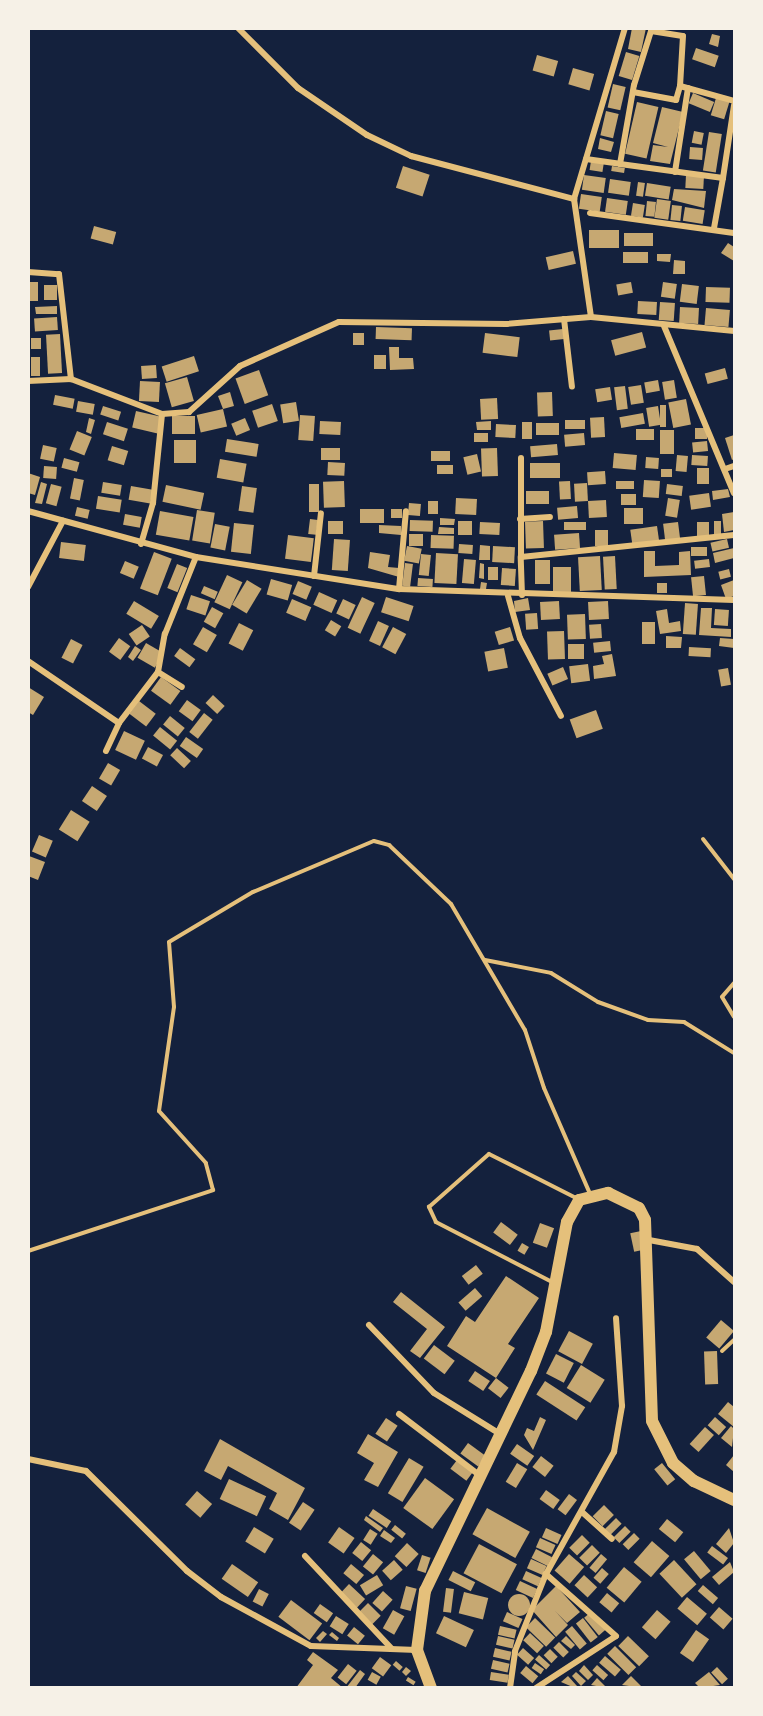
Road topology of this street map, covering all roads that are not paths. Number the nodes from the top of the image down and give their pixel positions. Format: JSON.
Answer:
{"nodes":[{"id":1,"x":238,"y":28,"type":"edge"},
{"id":2,"x":625,"y":28,"type":"edge"},
{"id":3,"x":680,"y":86,"type":"junction"},
{"id":4,"x":688,"y":88,"type":"junction"},
{"id":5,"x":633,"y":92,"type":"junction"},
{"id":6,"x":676,"y":100,"type":"junction"},
{"id":7,"x":686,"y":102,"type":"junction"},
{"id":8,"x":735,"y":103,"type":"edge"},
{"id":9,"x":586,"y":159,"type":"junction"},
{"id":10,"x":620,"y":164,"type":"junction"},
{"id":11,"x":675,"y":172,"type":"junction"},
{"id":12,"x":723,"y":178,"type":"junction"},
{"id":13,"x":574,"y":199,"type":"junction"},
{"id":14,"x":590,"y":213,"type":"dead end"},
{"id":15,"x":714,"y":228,"type":"junction"},
{"id":16,"x":735,"y":233,"type":"edge"},
{"id":17,"x":28,"y":272,"type":"edge"},
{"id":18,"x":591,"y":317,"type":"junction"},
{"id":19,"x":564,"y":319,"type":"junction"},
{"id":20,"x":664,"y":326,"type":"junction"},
{"id":21,"x":735,"y":331,"type":"edge"},
{"id":22,"x":70,"y":379,"type":"junction"},
{"id":23,"x":28,"y":381,"type":"edge"},
{"id":24,"x":572,"y":387,"type":"dead end"},
{"id":25,"x":162,"y":414,"type":"junction"},
{"id":26,"x":520,"y":458,"type":"dead end"},
{"id":27,"x":735,"y":466,"type":"edge"},
{"id":28,"x":725,"y":469,"type":"junction"},
{"id":29,"x":735,"y":493,"type":"edge"},
{"id":30,"x":28,"y":511,"type":"edge"},
{"id":31,"x":406,"y":511,"type":"dead end"},
{"id":32,"x":321,"y":513,"type":"dead end"},
{"id":33,"x":550,"y":517,"type":"dead end"},
{"id":34,"x":520,"y":519,"type":"junction"},
{"id":35,"x":63,"y":521,"type":"junction"},
{"id":36,"x":735,"y":536,"type":"edge"},
{"id":37,"x":141,"y":544,"type":"junction"},
{"id":38,"x":196,"y":557,"type":"junction"},
{"id":39,"x":521,"y":557,"type":"junction"},
{"id":40,"x":314,"y":576,"type":"junction"},
{"id":41,"x":28,"y":587,"type":"edge"},
{"id":42,"x":399,"y":589,"type":"junction"},
{"id":43,"x":522,"y":595,"type":"junction"},
{"id":44,"x":508,"y":596,"type":"junction"},
{"id":45,"x":735,"y":600,"type":"edge"},
{"id":46,"x":28,"y":661,"type":"edge"},
{"id":47,"x":158,"y":672,"type":"junction"},
{"id":48,"x":182,"y":687,"type":"dead end"},
{"id":49,"x":561,"y":716,"type":"dead end"},
{"id":50,"x":119,"y":723,"type":"junction"},
{"id":51,"x":106,"y":751,"type":"dead end"},
{"id":52,"x":703,"y":839,"type":"dead end"},
{"id":53,"x":735,"y":879,"type":"edge"},
{"id":54,"x":484,"y":960,"type":"junction"},
{"id":55,"x":735,"y":983,"type":"edge"},
{"id":56,"x":735,"y":1017,"type":"edge"},
{"id":57,"x":735,"y":1053,"type":"edge"},
{"id":58,"x":585,"y":1197,"type":"junction"},
{"id":59,"x":649,"y":1240,"type":"junction"},
{"id":60,"x":28,"y":1251,"type":"edge"},
{"id":61,"x":735,"y":1282,"type":"edge"},
{"id":62,"x":557,"y":1284,"type":"junction"},
{"id":63,"x":616,"y":1318,"type":"dead end"},
{"id":64,"x":369,"y":1325,"type":"dead end"},
{"id":65,"x":735,"y":1340,"type":"edge"},
{"id":66,"x":722,"y":1352,"type":"dead end"},
{"id":67,"x":399,"y":1414,"type":"dead end"},
{"id":68,"x":501,"y":1434,"type":"junction"},
{"id":69,"x":28,"y":1459,"type":"edge"},
{"id":70,"x":479,"y":1475,"type":"junction"},
{"id":71,"x":735,"y":1500,"type":"edge"},
{"id":72,"x":582,"y":1512,"type":"junction"},
{"id":73,"x":612,"y":1539,"type":"dead end"},
{"id":74,"x":304,"y":1556,"type":"dead end"},
{"id":75,"x":546,"y":1574,"type":"junction"},
{"id":76,"x":393,"y":1650,"type":"junction"},
{"id":77,"x":417,"y":1650,"type":"junction"},
{"id":78,"x":431,"y":1688,"type":"edge"},
{"id":79,"x":510,"y":1688,"type":"edge"},
{"id":80,"x":536,"y":1688,"type":"edge"}],
"edges":[{"from":1,"to":13,"type":"street"},
{"from":2,"to":9,"type":"street"},
{"from":3,"to":4,"type":"street"},
{"from":3,"to":5,"type":"street"},
{"from":3,"to":6,"type":"street"},
{"from":4,"to":7,"type":"street"},
{"from":4,"to":8,"type":"street"},
{"from":5,"to":6,"type":"street"},
{"from":5,"to":10,"type":"street"},
{"from":6,"to":7,"type":"street"},
{"from":7,"to":11,"type":"street"},
{"from":8,"to":12,"type":"street"},
{"from":9,"to":10,"type":"street"},
{"from":9,"to":13,"type":"street"},
{"from":10,"to":11,"type":"street"},
{"from":11,"to":12,"type":"street"},
{"from":12,"to":15,"type":"street"},
{"from":13,"to":18,"type":"street"},
{"from":14,"to":15,"type":"street"},
{"from":15,"to":16,"type":"street"},
{"from":17,"to":22,"type":"street"},
{"from":18,"to":19,"type":"street"},
{"from":18,"to":20,"type":"street"},
{"from":19,"to":24,"type":"street"},
{"from":19,"to":25,"type":"street"},
{"from":20,"to":21,"type":"street"},
{"from":20,"to":28,"type":"street"},
{"from":22,"to":23,"type":"street"},
{"from":22,"to":25,"type":"street"},
{"from":25,"to":37,"type":"street"},
{"from":26,"to":34,"type":"street"},
{"from":27,"to":28,"type":"street"},
{"from":28,"to":29,"type":"street"},
{"from":30,"to":35,"type":"street"},
{"from":31,"to":42,"type":"street"},
{"from":32,"to":40,"type":"street"},
{"from":33,"to":34,"type":"street"},
{"from":34,"to":39,"type":"street"},
{"from":35,"to":37,"type":"street"},
{"from":35,"to":41,"type":"street"},
{"from":36,"to":39,"type":"street"},
{"from":37,"to":38,"type":"street"},
{"from":38,"to":40,"type":"street"},
{"from":38,"to":47,"type":"street"},
{"from":39,"to":43,"type":"street"},
{"from":40,"to":42,"type":"street"},
{"from":42,"to":44,"type":"street"},
{"from":43,"to":44,"type":"street"},
{"from":43,"to":45,"type":"street"},
{"from":44,"to":49,"type":"street"},
{"from":46,"to":50,"type":"street"},
{"from":47,"to":48,"type":"street"},
{"from":47,"to":50,"type":"street"},
{"from":50,"to":51,"type":"street"},
{"from":52,"to":53,"type":"lane"},
{"from":54,"to":57,"type":"lane"},
{"from":54,"to":58,"type":"lane"},
{"from":54,"to":60,"type":"lane"},
{"from":55,"to":56,"type":"lane"},
{"from":58,"to":59,"type":"highway"},
{"from":58,"to":62,"type":"highway"},
{"from":58,"to":62,"type":"lane"},
{"from":59,"to":61,"type":"street"},
{"from":59,"to":71,"type":"highway"},
{"from":62,"to":68,"type":"highway"},
{"from":63,"to":72,"type":"street"},
{"from":64,"to":68,"type":"street"},
{"from":65,"to":66,"type":"lane"},
{"from":67,"to":70,"type":"street"},
{"from":68,"to":70,"type":"highway"},
{"from":69,"to":76,"type":"street"},
{"from":70,"to":77,"type":"highway"},
{"from":72,"to":73,"type":"street"},
{"from":72,"to":75,"type":"street"},
{"from":74,"to":76,"type":"street"},
{"from":75,"to":79,"type":"street"},
{"from":75,"to":80,"type":"street"},
{"from":76,"to":77,"type":"street"},
{"from":77,"to":78,"type":"highway"}]}
